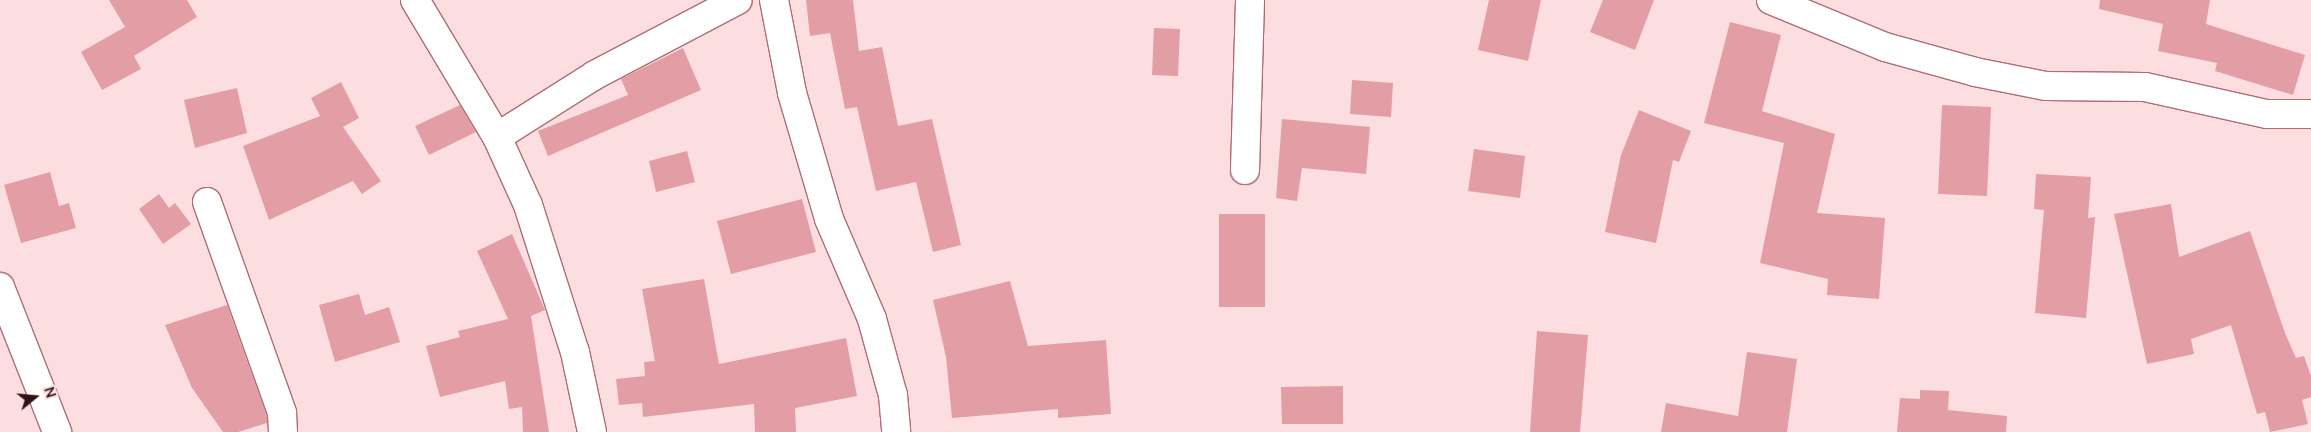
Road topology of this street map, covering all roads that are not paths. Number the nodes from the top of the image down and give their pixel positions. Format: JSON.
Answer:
{"nodes":[{"id":1,"x":415,"y":0,"type":"edge"},
{"id":2,"x":738,"y":0,"type":"edge"},
{"id":3,"x":774,"y":0,"type":"edge"},
{"id":4,"x":1250,"y":0,"type":"edge"},
{"id":5,"x":1771,"y":0,"type":"edge"},
{"id":6,"x":2311,"y":114,"type":"edge"},
{"id":7,"x":497,"y":136,"type":"junction"},
{"id":8,"x":1245,"y":170,"type":"dead end"},
{"id":9,"x":207,"y":202,"type":"dead end"},
{"id":10,"x":0,"y":287,"type":"edge"},
{"id":11,"x":57,"y":432,"type":"edge"},
{"id":12,"x":284,"y":432,"type":"edge"},
{"id":13,"x":592,"y":432,"type":"edge"},
{"id":14,"x":896,"y":432,"type":"edge"}],
"edges":[{"from":1,"to":7,"type":"street"},
{"from":2,"to":7,"type":"street"},
{"from":3,"to":14,"type":"street"},
{"from":4,"to":8,"type":"street"},
{"from":5,"to":6,"type":"street"},
{"from":7,"to":13,"type":"street"},
{"from":9,"to":12,"type":"street"},
{"from":10,"to":11,"type":"street"}]}
